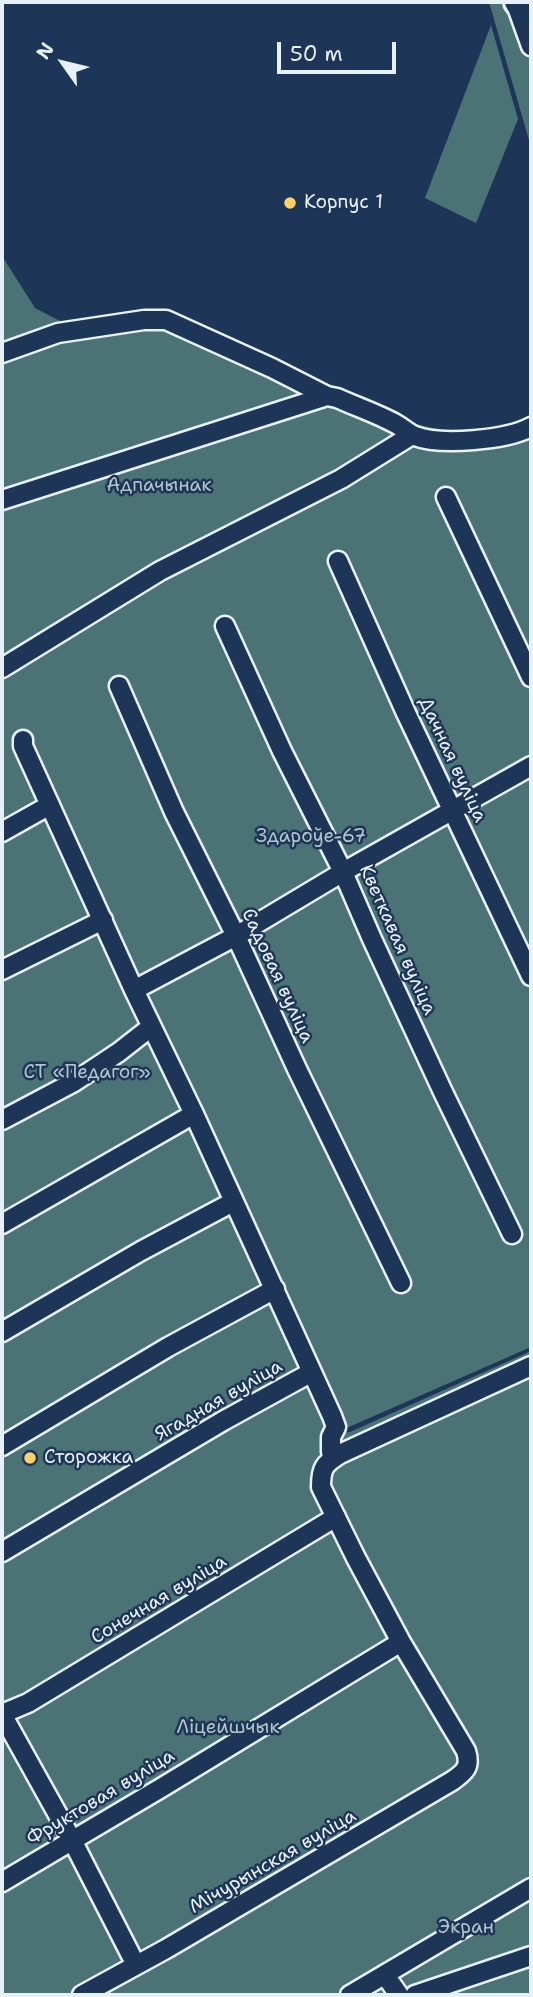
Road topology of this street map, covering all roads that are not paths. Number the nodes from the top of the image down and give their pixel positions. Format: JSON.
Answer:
{"nodes":[{"id":1,"x":517,"y":2,"type":"edge"},
{"id":2,"x":531,"y":17,"type":"edge"},
{"id":3,"x":531,"y":46,"type":"edge"},
{"id":4,"x":2,"y":353,"type":"edge"},
{"id":5,"x":327,"y":396,"type":"junction"},
{"id":6,"x":531,"y":427,"type":"edge"},
{"id":7,"x":412,"y":435,"type":"junction"},
{"id":8,"x":446,"y":497,"type":"dead end"},
{"id":9,"x":2,"y":500,"type":"edge"},
{"id":10,"x":338,"y":561,"type":"dead end"},
{"id":11,"x":225,"y":626,"type":"dead end"},
{"id":12,"x":2,"y":668,"type":"edge"},
{"id":13,"x":531,"y":677,"type":"edge"},
{"id":14,"x":119,"y":686,"type":"dead end"},
{"id":15,"x":23,"y":740,"type":"dead end"},
{"id":16,"x":531,"y":766,"type":"edge"},
{"id":17,"x":50,"y":805,"type":"junction"},
{"id":18,"x":452,"y":811,"type":"junction"},
{"id":19,"x":2,"y":832,"type":"edge"},
{"id":20,"x":343,"y":872,"type":"junction"},
{"id":21,"x":103,"y":920,"type":"junction"},
{"id":22,"x":236,"y":936,"type":"junction"},
{"id":23,"x":2,"y":970,"type":"edge"},
{"id":24,"x":531,"y":976,"type":"edge"},
{"id":25,"x":134,"y":990,"type":"junction"},
{"id":26,"x":151,"y":1027,"type":"junction"},
{"id":27,"x":194,"y":1114,"type":"junction"},
{"id":28,"x":2,"y":1120,"type":"edge"},
{"id":29,"x":233,"y":1202,"type":"junction"},
{"id":30,"x":2,"y":1224,"type":"edge"},
{"id":31,"x":512,"y":1234,"type":"dead end"},
{"id":32,"x":401,"y":1283,"type":"dead end"},
{"id":33,"x":275,"y":1289,"type":"junction"},
{"id":34,"x":2,"y":1332,"type":"edge"},
{"id":35,"x":531,"y":1366,"type":"edge"},
{"id":36,"x":312,"y":1372,"type":"junction"},
{"id":37,"x":2,"y":1446,"type":"edge"},
{"id":38,"x":340,"y":1454,"type":"junction"},
{"id":39,"x":336,"y":1517,"type":"junction"},
{"id":40,"x":2,"y":1552,"type":"edge"},
{"id":41,"x":401,"y":1642,"type":"junction"},
{"id":42,"x":2,"y":1714,"type":"edge"},
{"id":43,"x":72,"y":1840,"type":"junction"},
{"id":44,"x":2,"y":1882,"type":"edge"},
{"id":45,"x":531,"y":1888,"type":"edge"},
{"id":46,"x":531,"y":1956,"type":"edge"},
{"id":47,"x":136,"y":1965,"type":"junction"},
{"id":48,"x":385,"y":1975,"type":"junction"},
{"id":49,"x":82,"y":1995,"type":"edge"},
{"id":50,"x":350,"y":1995,"type":"edge"},
{"id":51,"x":398,"y":1995,"type":"edge"},
{"id":52,"x":415,"y":1995,"type":"edge"}],
"edges":[{"from":1,"to":2,"type":"street"},
{"from":1,"to":3,"type":"street"},
{"from":4,"to":5,"type":"street"},
{"from":5,"to":7,"type":"street"},
{"from":5,"to":9,"type":"street"},
{"from":6,"to":7,"type":"street"},
{"from":7,"to":12,"type":"street"},
{"from":8,"to":13,"type":"street"},
{"from":10,"to":18,"type":"street","name":"Дачная вуліца"},
{"from":11,"to":20,"type":"street","name":"Кветкавая вуліца"},
{"from":14,"to":22,"type":"street","name":"Садовая вуліца"},
{"from":15,"to":17,"type":"street"},
{"from":16,"to":18,"type":"street"},
{"from":17,"to":19,"type":"street"},
{"from":17,"to":21,"type":"street"},
{"from":18,"to":20,"type":"street"},
{"from":18,"to":24,"type":"street","name":"Дачная вуліца"},
{"from":20,"to":22,"type":"street"},
{"from":20,"to":31,"type":"street","name":"Кветкавая вуліца"},
{"from":21,"to":23,"type":"street"},
{"from":21,"to":25,"type":"street"},
{"from":22,"to":25,"type":"street"},
{"from":22,"to":32,"type":"street","name":"Садовая вуліца"},
{"from":25,"to":26,"type":"street"},
{"from":26,"to":27,"type":"street"},
{"from":26,"to":28,"type":"street"},
{"from":27,"to":29,"type":"street"},
{"from":27,"to":30,"type":"street"},
{"from":29,"to":33,"type":"street"},
{"from":29,"to":34,"type":"street"},
{"from":33,"to":36,"type":"street"},
{"from":33,"to":37,"type":"street"},
{"from":35,"to":38,"type":"street"},
{"from":36,"to":38,"type":"street"},
{"from":36,"to":40,"type":"street","name":"Ягадная вуліца"},
{"from":38,"to":39,"type":"street"},
{"from":39,"to":41,"type":"street"},
{"from":39,"to":42,"type":"street","name":"Сонечная вуліца"},
{"from":41,"to":43,"type":"street","name":"Фруктовая вуліца"},
{"from":41,"to":47,"type":"street","name":"Мічурынская вуліца"},
{"from":42,"to":43,"type":"street"},
{"from":43,"to":44,"type":"street","name":"Фруктовая вуліца"},
{"from":43,"to":47,"type":"street"},
{"from":45,"to":48,"type":"street"},
{"from":46,"to":52,"type":"street"},
{"from":47,"to":49,"type":"street","name":"Мічурынская вуліца"},
{"from":48,"to":50,"type":"street"},
{"from":48,"to":51,"type":"street"}]}
